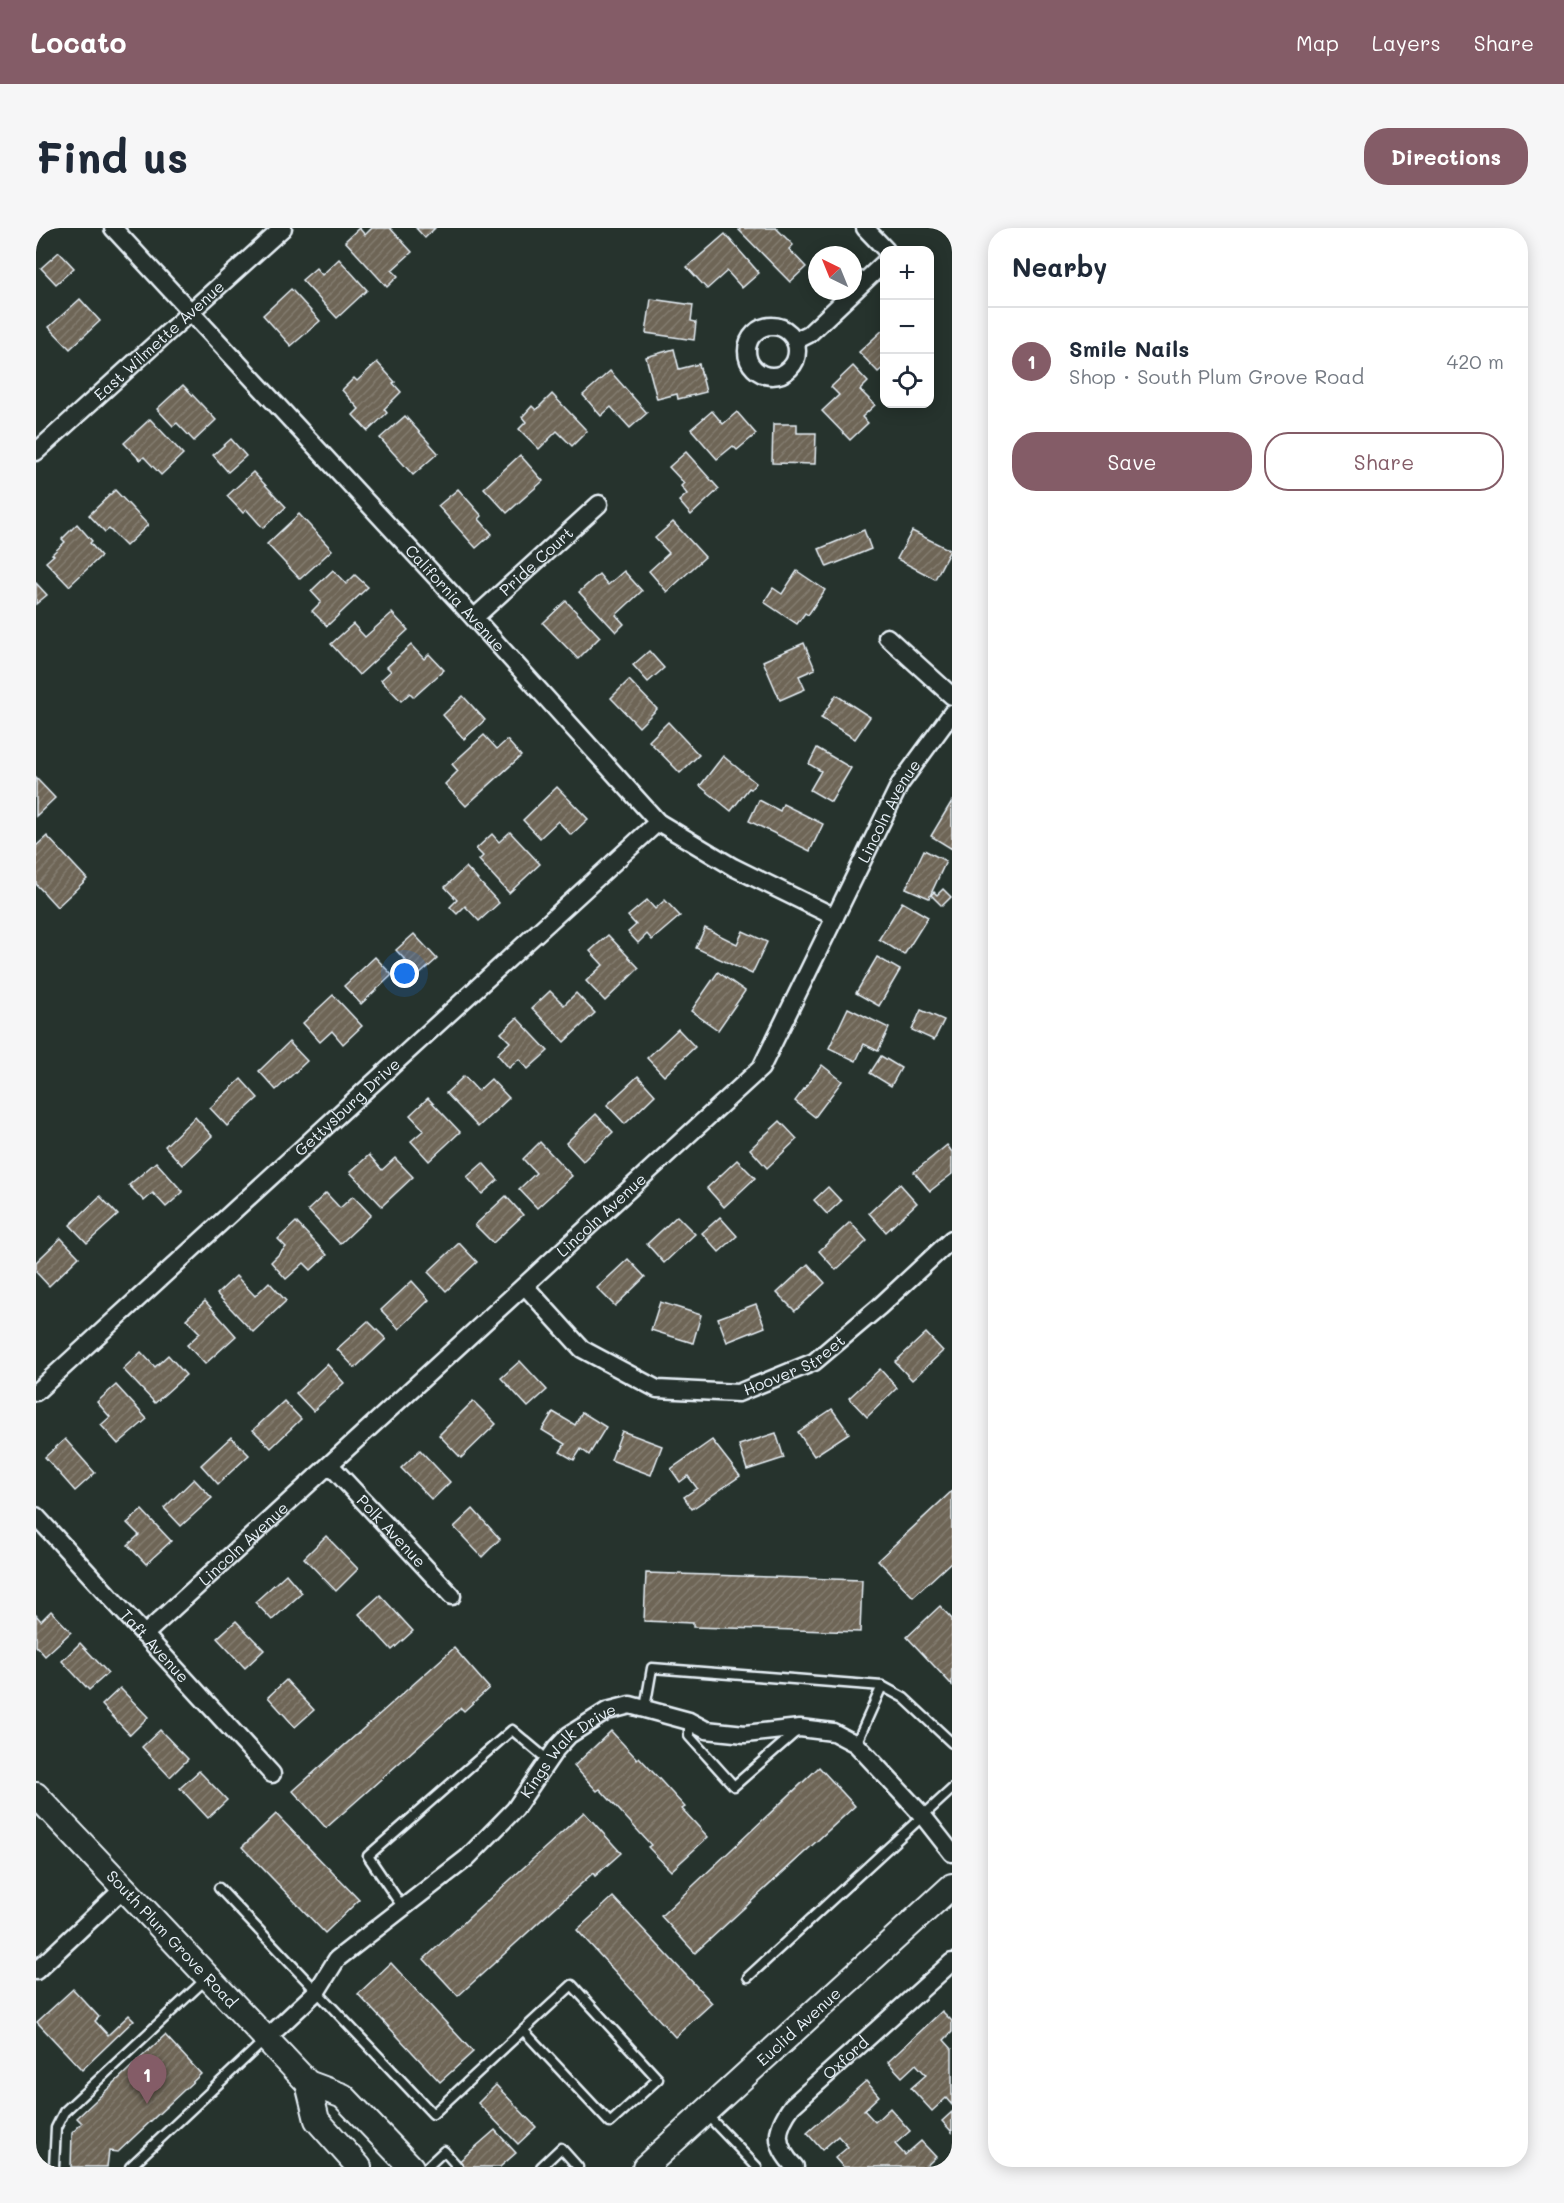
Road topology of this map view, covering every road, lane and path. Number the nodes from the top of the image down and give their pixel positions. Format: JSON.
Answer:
{"nodes":[{"id":1,"x":113,"y":228,"type":"edge"},
{"id":2,"x":282,"y":228,"type":"edge"},
{"id":3,"x":865,"y":228,"type":"edge"},
{"id":4,"x":881,"y":246,"type":"edge"},
{"id":5,"x":880,"y":267,"type":"edge"},
{"id":6,"x":191,"y":312,"type":"junction"},
{"id":7,"x":795,"y":341,"type":"dead end"},
{"id":8,"x":36,"y":452,"type":"edge"},
{"id":9,"x":599,"y":504,"type":"dead end"},
{"id":10,"x":474,"y":618,"type":"junction"},
{"id":11,"x":887,"y":637,"type":"dead end"},
{"id":12,"x":952,"y":696,"type":"edge"},
{"id":13,"x":952,"y":713,"type":"edge"},
{"id":14,"x":658,"y":822,"type":"junction"},
{"id":15,"x":835,"y":917,"type":"junction"},
{"id":16,"x":952,"y":1239,"type":"edge"},
{"id":17,"x":525,"y":1286,"type":"junction"},
{"id":18,"x":36,"y":1392,"type":"edge"},
{"id":19,"x":330,"y":1465,"type":"junction"},
{"id":20,"x":36,"y":1516,"type":"edge"},
{"id":21,"x":452,"y":1596,"type":"dead end"},
{"id":22,"x":144,"y":1635,"type":"junction"},
{"id":23,"x":882,"y":1686,"type":"junction"},
{"id":24,"x":645,"y":1708,"type":"junction"},
{"id":25,"x":688,"y":1721,"type":"junction"},
{"id":26,"x":800,"y":1728,"type":"junction"},
{"id":27,"x":952,"y":1743,"type":"edge"},
{"id":28,"x":856,"y":1744,"type":"junction"},
{"id":29,"x":550,"y":1761,"type":"junction"},
{"id":30,"x":272,"y":1774,"type":"dead end"},
{"id":31,"x":952,"y":1788,"type":"edge"},
{"id":32,"x":36,"y":1795,"type":"edge"},
{"id":33,"x":923,"y":1816,"type":"junction"},
{"id":34,"x":952,"y":1853,"type":"edge"},
{"id":35,"x":952,"y":1886,"type":"edge"},
{"id":36,"x":219,"y":1888,"type":"dead end"},
{"id":37,"x":123,"y":1889,"type":"junction"},
{"id":38,"x":403,"y":1908,"type":"junction"},
{"id":39,"x":952,"y":1962,"type":"edge"},
{"id":40,"x":36,"y":1971,"type":"edge"},
{"id":41,"x":748,"y":1977,"type":"dead end"},
{"id":42,"x":207,"y":1978,"type":"junction"},
{"id":43,"x":317,"y":1991,"type":"junction"},
{"id":44,"x":523,"y":2030,"type":"junction"},
{"id":45,"x":265,"y":2040,"type":"junction"},
{"id":46,"x":308,"y":2084,"type":"junction"},
{"id":47,"x":705,"y":2113,"type":"junction"},
{"id":48,"x":54,"y":2167,"type":"edge"},
{"id":49,"x":130,"y":2167,"type":"edge"},
{"id":50,"x":359,"y":2167,"type":"edge"},
{"id":51,"x":411,"y":2167,"type":"edge"},
{"id":52,"x":427,"y":2167,"type":"edge"},
{"id":53,"x":458,"y":2167,"type":"edge"},
{"id":54,"x":541,"y":2167,"type":"edge"},
{"id":55,"x":578,"y":2167,"type":"edge"},
{"id":56,"x":645,"y":2167,"type":"edge"},
{"id":57,"x":757,"y":2167,"type":"edge"},
{"id":58,"x":795,"y":2167,"type":"edge"}],
"edges":[{"from":1,"to":6,"type":"street","name":"California Avenue"},
{"from":2,"to":6,"type":"street","name":"East Wilmette Avenue"},
{"from":3,"to":4,"type":"street"},
{"from":5,"to":7,"type":"street"},
{"from":6,"to":8,"type":"street","name":"East Wilmette Avenue"},
{"from":6,"to":10,"type":"street","name":"California Avenue"},
{"from":9,"to":10,"type":"street","name":"Pride Court"},
{"from":10,"to":14,"type":"street","name":"California Avenue"},
{"from":11,"to":12,"type":"street"},
{"from":13,"to":15,"type":"street","name":"Lincoln Avenue"},
{"from":14,"to":15,"type":"street","name":"California Avenue"},
{"from":14,"to":18,"type":"street","name":"Gettysburg Drive"},
{"from":15,"to":17,"type":"street","name":"Lincoln Avenue"},
{"from":16,"to":17,"type":"street","name":"Hoover Street"},
{"from":17,"to":19,"type":"street","name":"Lincoln Avenue"},
{"from":19,"to":21,"type":"street","name":"Polk Avenue"},
{"from":19,"to":22,"type":"street","name":"Lincoln Avenue"},
{"from":20,"to":22,"type":"street","name":"Taft Avenue"},
{"from":22,"to":30,"type":"street","name":"Taft Avenue"},
{"from":23,"to":24,"type":"lane"},
{"from":23,"to":27,"type":"lane"},
{"from":23,"to":28,"type":"lane"},
{"from":24,"to":25,"type":"street","name":"Kings Walk Drive"},
{"from":24,"to":29,"type":"street","name":"Kings Walk Drive"},
{"from":25,"to":26,"type":"street","name":"Kings Walk Drive"},
{"from":25,"to":26,"type":"lane"},
{"from":26,"to":28,"type":"street","name":"Kings Walk Drive"},
{"from":28,"to":33,"type":"street","name":"Kings Walk Drive"},
{"from":29,"to":38,"type":"street","name":"Kings Walk Drive"},
{"from":29,"to":38,"type":"lane"},
{"from":31,"to":33,"type":"lane"},
{"from":32,"to":37,"type":"main road","name":"South Plum Grove Road"},
{"from":33,"to":34,"type":"street","name":"Kings Walk Drive"},
{"from":33,"to":41,"type":"lane"},
{"from":35,"to":47,"type":"main road","name":"Euclid Avenue"},
{"from":36,"to":43,"type":"lane"},
{"from":37,"to":40,"type":"street"},
{"from":37,"to":42,"type":"main road","name":"South Plum Grove Road"},
{"from":38,"to":43,"type":"street","name":"Kings Walk Drive"},
{"from":39,"to":58,"type":"street","name":"Oxford"},
{"from":42,"to":45,"type":"main road","name":"South Plum Grove Road"},
{"from":42,"to":48,"type":"lane"},
{"from":43,"to":44,"type":"lane"},
{"from":43,"to":45,"type":"street","name":"Kings Walk Drive"},
{"from":44,"to":44,"type":"lane"},
{"from":45,"to":46,"type":"main road","name":"South Plum Grove Road"},
{"from":45,"to":49,"type":"lane"},
{"from":46,"to":50,"type":"main road"},
{"from":46,"to":51,"type":"main road","name":"South Plum Grove Road"},
{"from":47,"to":56,"type":"main road","name":"Euclid Avenue"},
{"from":47,"to":57,"type":"lane"},
{"from":52,"to":53,"type":"lane"},
{"from":54,"to":55,"type":"lane"}]}
